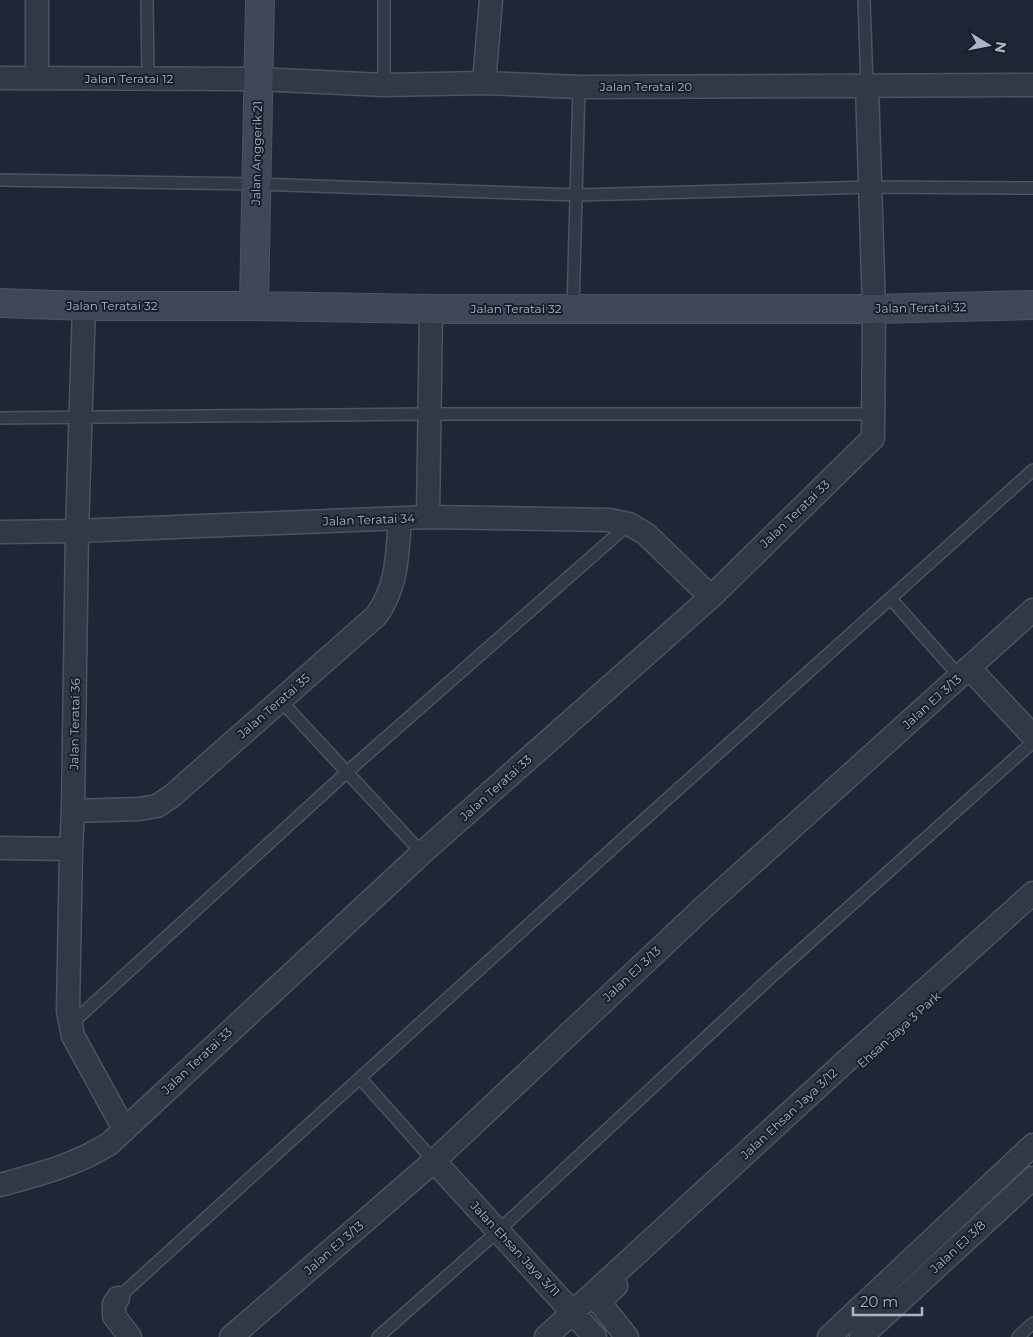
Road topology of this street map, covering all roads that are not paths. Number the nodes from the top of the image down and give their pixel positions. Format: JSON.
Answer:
{"nodes":[{"id":1,"x":37,"y":0,"type":"edge"},
{"id":2,"x":147,"y":0,"type":"edge"},
{"id":3,"x":260,"y":0,"type":"edge"},
{"id":4,"x":384,"y":0,"type":"edge"},
{"id":5,"x":491,"y":0,"type":"edge"},
{"id":6,"x":864,"y":0,"type":"edge"},
{"id":7,"x":0,"y":78,"type":"edge"},
{"id":8,"x":37,"y":78,"type":"junction"},
{"id":9,"x":148,"y":79,"type":"junction"},
{"id":10,"x":258,"y":79,"type":"junction"},
{"id":11,"x":484,"y":83,"type":"junction"},
{"id":12,"x":384,"y":85,"type":"junction"},
{"id":13,"x":1033,"y":85,"type":"edge"},
{"id":14,"x":867,"y":86,"type":"junction"},
{"id":15,"x":579,"y":87,"type":"junction"},
{"id":16,"x":0,"y":180,"type":"edge"},
{"id":17,"x":256,"y":184,"type":"junction"},
{"id":18,"x":871,"y":187,"type":"junction"},
{"id":19,"x":1033,"y":188,"type":"edge"},
{"id":20,"x":577,"y":194,"type":"junction"},
{"id":21,"x":0,"y":303,"type":"edge"},
{"id":22,"x":1033,"y":305,"type":"edge"},
{"id":23,"x":84,"y":306,"type":"junction"},
{"id":24,"x":254,"y":306,"type":"junction"},
{"id":25,"x":431,"y":309,"type":"junction"},
{"id":26,"x":573,"y":309,"type":"junction"},
{"id":27,"x":874,"y":309,"type":"junction"},
{"id":28,"x":430,"y":414,"type":"junction"},
{"id":29,"x":874,"y":414,"type":"junction"},
{"id":30,"x":0,"y":418,"type":"edge"},
{"id":31,"x":80,"y":418,"type":"junction"},
{"id":32,"x":1033,"y":470,"type":"edge"},
{"id":33,"x":428,"y":517,"type":"junction"},
{"id":34,"x":400,"y":519,"type":"junction"},
{"id":35,"x":629,"y":524,"type":"junction"},
{"id":36,"x":77,"y":531,"type":"junction"},
{"id":37,"x":0,"y":532,"type":"edge"},
{"id":38,"x":710,"y":597,"type":"junction"},
{"id":39,"x":891,"y":599,"type":"junction"},
{"id":40,"x":1033,"y":610,"type":"edge"},
{"id":41,"x":965,"y":673,"type":"junction"},
{"id":42,"x":280,"y":700,"type":"junction"},
{"id":43,"x":1033,"y":736,"type":"edge"},
{"id":44,"x":1033,"y":742,"type":"edge"},
{"id":45,"x":347,"y":772,"type":"junction"},
{"id":46,"x":73,"y":811,"type":"junction"},
{"id":47,"x":0,"y":848,"type":"edge"},
{"id":48,"x":71,"y":849,"type":"junction"},
{"id":49,"x":422,"y":853,"type":"junction"},
{"id":50,"x":1033,"y":893,"type":"edge"},
{"id":51,"x":1033,"y":910,"type":"edge"},
{"id":52,"x":70,"y":1025,"type":"junction"},
{"id":53,"x":361,"y":1079,"type":"junction"},
{"id":54,"x":124,"y":1128,"type":"junction"},
{"id":55,"x":1033,"y":1145,"type":"edge"},
{"id":56,"x":434,"y":1161,"type":"junction"},
{"id":57,"x":1033,"y":1178,"type":"edge"},
{"id":58,"x":0,"y":1185,"type":"edge"},
{"id":59,"x":498,"y":1231,"type":"junction"},
{"id":60,"x":118,"y":1298,"type":"joint"},
{"id":61,"x":573,"y":1312,"type":"junction"},
{"id":62,"x":1033,"y":1323,"type":"edge"},
{"id":63,"x":130,"y":1337,"type":"edge"},
{"id":64,"x":231,"y":1337,"type":"edge"},
{"id":65,"x":378,"y":1337,"type":"edge"},
{"id":66,"x":546,"y":1337,"type":"edge"},
{"id":67,"x":595,"y":1337,"type":"edge"},
{"id":68,"x":627,"y":1337,"type":"edge"},
{"id":69,"x":829,"y":1337,"type":"edge"},
{"id":70,"x":861,"y":1337,"type":"edge"},
{"id":71,"x":1018,"y":1337,"type":"edge"}],
"edges":[{"from":1,"to":8,"type":"street"},
{"from":2,"to":9,"type":"lane"},
{"from":3,"to":10,"type":"street","name":"Jalan Anggerik 21"},
{"from":4,"to":12,"type":"lane"},
{"from":5,"to":11,"type":"street"},
{"from":6,"to":14,"type":"lane"},
{"from":7,"to":8,"type":"street","name":"Jalan Teratai 12"},
{"from":8,"to":9,"type":"street","name":"Jalan Teratai 12"},
{"from":9,"to":10,"type":"street","name":"Jalan Teratai 12"},
{"from":10,"to":12,"type":"street","name":"Jalan Teratai 20"},
{"from":10,"to":17,"type":"street","name":"Jalan Anggerik 21"},
{"from":11,"to":12,"type":"street","name":"Jalan Teratai 20"},
{"from":11,"to":15,"type":"street","name":"Jalan Teratai 20"},
{"from":13,"to":14,"type":"street","name":"Jalan Teratai 20"},
{"from":14,"to":15,"type":"street","name":"Jalan Teratai 20"},
{"from":14,"to":18,"type":"street","name":"Jalan Teratai 33"},
{"from":15,"to":20,"type":"lane"},
{"from":16,"to":17,"type":"lane"},
{"from":17,"to":20,"type":"lane"},
{"from":17,"to":24,"type":"street","name":"Jalan Anggerik 21"},
{"from":18,"to":19,"type":"lane"},
{"from":18,"to":20,"type":"lane"},
{"from":18,"to":27,"type":"street","name":"Jalan Teratai 33"},
{"from":20,"to":26,"type":"lane"},
{"from":21,"to":23,"type":"street","name":"Jalan Teratai 32"},
{"from":22,"to":27,"type":"street","name":"Jalan Teratai 32"},
{"from":23,"to":24,"type":"street","name":"Jalan Teratai 32"},
{"from":23,"to":31,"type":"street","name":"Jalan Teratai 36"},
{"from":24,"to":25,"type":"street","name":"Jalan Teratai 32"},
{"from":25,"to":26,"type":"street","name":"Jalan Teratai 32"},
{"from":25,"to":28,"type":"street"},
{"from":26,"to":27,"type":"street","name":"Jalan Teratai 32"},
{"from":27,"to":29,"type":"street","name":"Jalan Teratai 33"},
{"from":28,"to":29,"type":"lane"},
{"from":28,"to":31,"type":"lane"},
{"from":28,"to":33,"type":"street"},
{"from":29,"to":38,"type":"street","name":"Jalan Teratai 33"},
{"from":30,"to":31,"type":"lane"},
{"from":31,"to":36,"type":"street","name":"Jalan Teratai 36"},
{"from":32,"to":39,"type":"lane"},
{"from":33,"to":34,"type":"street","name":"Jalan Teratai 34"},
{"from":33,"to":35,"type":"street","name":"Jalan Teratai 34"},
{"from":34,"to":36,"type":"street","name":"Jalan Teratai 34"},
{"from":34,"to":42,"type":"street","name":"Jalan Teratai 35"},
{"from":35,"to":38,"type":"street","name":"Jalan Teratai 34"},
{"from":35,"to":45,"type":"lane"},
{"from":36,"to":37,"type":"street","name":"Jalan Teratai 34"},
{"from":36,"to":46,"type":"street","name":"Jalan Teratai 36"},
{"from":38,"to":49,"type":"street","name":"Jalan Teratai 33"},
{"from":39,"to":41,"type":"lane"},
{"from":39,"to":53,"type":"lane"},
{"from":40,"to":41,"type":"street","name":"Jalan EJ 3/13"},
{"from":41,"to":43,"type":"street"},
{"from":41,"to":56,"type":"street","name":"Jalan EJ 3/13"},
{"from":42,"to":45,"type":"lane"},
{"from":42,"to":46,"type":"street","name":"Jalan Teratai 35"},
{"from":44,"to":59,"type":"lane"},
{"from":45,"to":49,"type":"lane"},
{"from":45,"to":52,"type":"lane"},
{"from":46,"to":48,"type":"street","name":"Jalan Teratai 36"},
{"from":47,"to":48,"type":"street"},
{"from":48,"to":52,"type":"street","name":"Jalan Teratai 36"},
{"from":49,"to":54,"type":"street","name":"Jalan Teratai 33"},
{"from":50,"to":61,"type":"street","name":"Jalan Ehsan Jaya 3/12"},
{"from":51,"to":68,"type":"street","name":"Ehsan Jaya 3 Park"},
{"from":52,"to":54,"type":"street","name":"Jalan Teratai 36"},
{"from":53,"to":56,"type":"lane"},
{"from":53,"to":60,"type":"lane"},
{"from":54,"to":58,"type":"street","name":"Jalan Teratai 33"},
{"from":55,"to":69,"type":"street"},
{"from":56,"to":59,"type":"street","name":"Jalan Ehsan Jaya 3/11"},
{"from":56,"to":64,"type":"street","name":"Jalan EJ 3/13"},
{"from":57,"to":70,"type":"street","name":"Jalan EJ 3/8"},
{"from":59,"to":61,"type":"street","name":"Jalan Ehsan Jaya 3/11"},
{"from":59,"to":65,"type":"lane"},
{"from":60,"to":63,"type":"street"},
{"from":61,"to":66,"type":"street","name":"Jalan Ehsan Jaya 3/12"},
{"from":61,"to":67,"type":"street","name":"Jalan Ehsan Jaya 3/11"},
{"from":62,"to":71,"type":"lane"}]}
